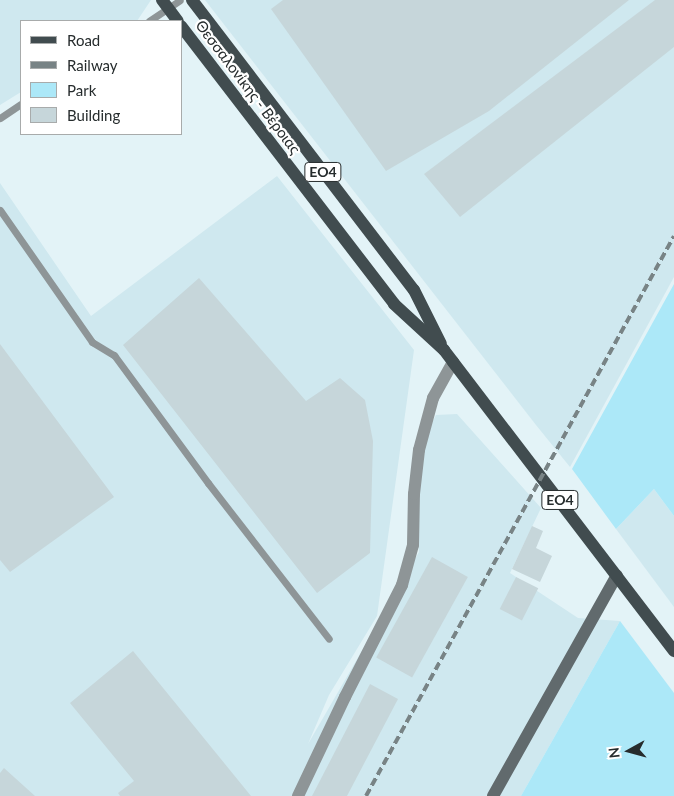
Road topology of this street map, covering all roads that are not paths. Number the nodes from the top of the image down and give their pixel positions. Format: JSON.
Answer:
{"nodes":[{"id":1,"x":180,"y":0,"type":"edge"},
{"id":2,"x":192,"y":0,"type":"edge"},
{"id":3,"x":165,"y":4,"type":"edge"},
{"id":4,"x":150,"y":20,"type":"edge"},
{"id":5,"x":177,"y":20,"type":"edge"},
{"id":6,"x":182,"y":27,"type":"edge"},
{"id":7,"x":20,"y":105,"type":"edge"},
{"id":8,"x":0,"y":118,"type":"edge"},
{"id":9,"x":0,"y":210,"type":"edge"},
{"id":10,"x":444,"y":350,"type":"junction"},
{"id":11,"x":453,"y":362,"type":"junction"},
{"id":12,"x":617,"y":575,"type":"junction"},
{"id":13,"x":329,"y":639,"type":"dead end"},
{"id":14,"x":674,"y":651,"type":"edge"},
{"id":15,"x":298,"y":796,"type":"edge"},
{"id":16,"x":493,"y":796,"type":"edge"}],
"edges":[{"from":1,"to":3,"type":"lane"},
{"from":2,"to":10,"type":"main road","name":"Θεσσαλονίκης - Βέροιας","number":"ΕΟ4"},
{"from":3,"to":4,"type":"lane"},
{"from":3,"to":5,"type":"main road","name":"Θεσσαλονίκης - Βέροιας"},
{"from":6,"to":10,"type":"main road","name":"Θεσσαλονίκης - Βέροιας","number":"ΕΟ4"},
{"from":7,"to":8,"type":"lane"},
{"from":9,"to":13,"type":"lane"},
{"from":10,"to":11,"type":"main road","name":"Θεσσαλονίκης - Βέροιας","number":"ΕΟ4"},
{"from":11,"to":12,"type":"main road","name":"Θεσσαλονίκης - Βέροιας","number":"ΕΟ4"},
{"from":11,"to":15,"type":"street"},
{"from":12,"to":14,"type":"main road","name":"Θεσσαλονίκης - Βέροιας","number":"ΕΟ4"},
{"from":12,"to":16,"type":"street"}]}
